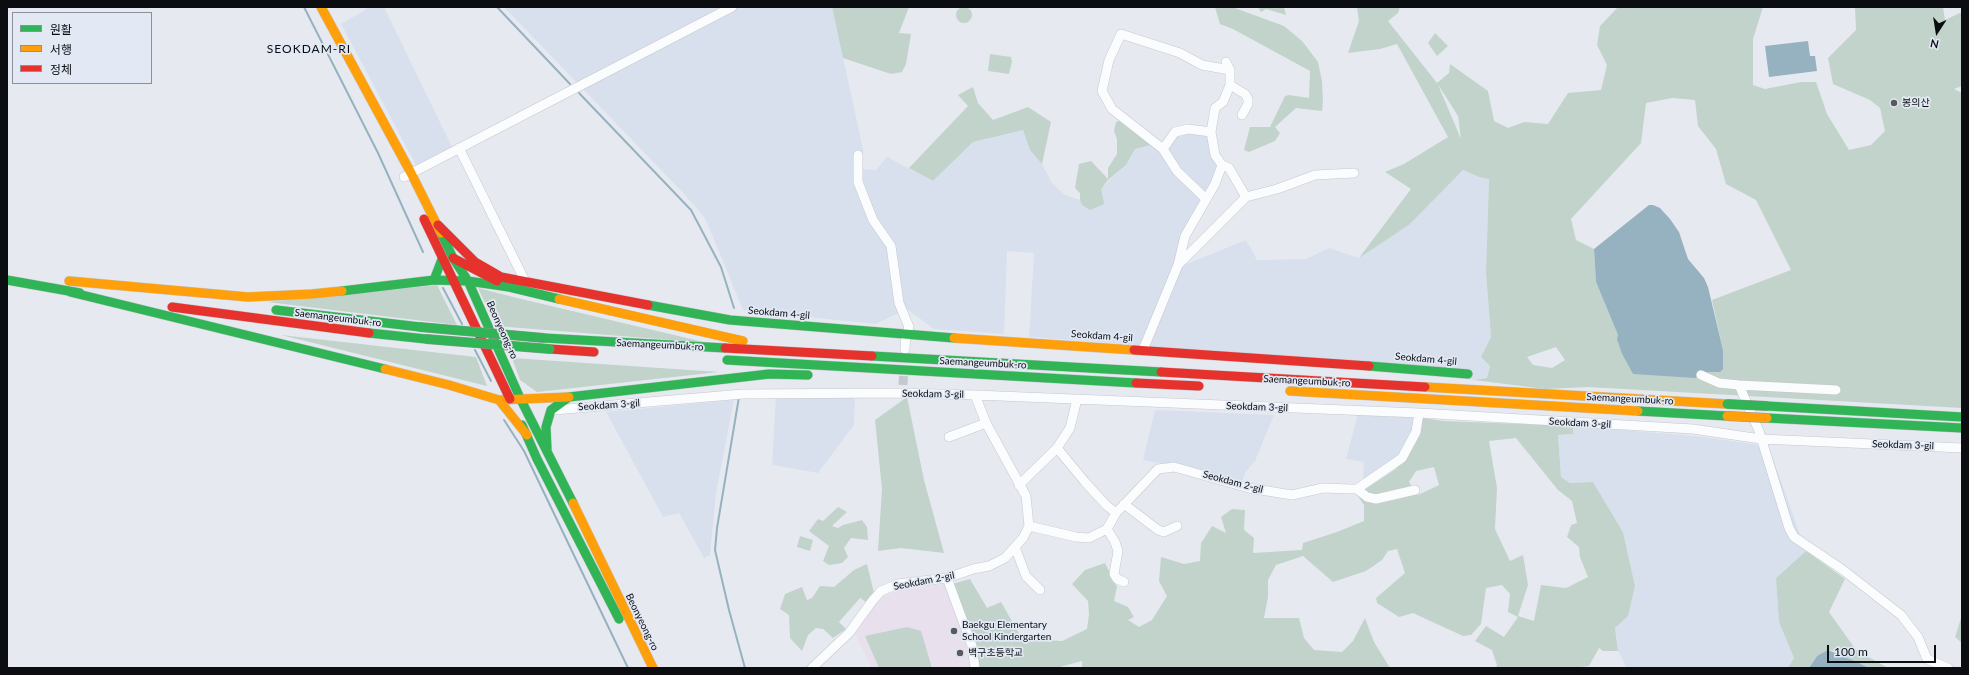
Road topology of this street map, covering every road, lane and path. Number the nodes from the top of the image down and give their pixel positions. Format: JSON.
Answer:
{"nodes":[{"id":1,"x":316,"y":7,"type":"edge"},
{"id":2,"x":321,"y":7,"type":"edge"},
{"id":3,"x":732,"y":7,"type":"edge"},
{"id":4,"x":1230,"y":86,"type":"junction"},
{"id":5,"x":1242,"y":115,"type":"dead end"},
{"id":6,"x":1211,"y":132,"type":"junction"},
{"id":7,"x":459,"y":148,"type":"junction"},
{"id":8,"x":1163,"y":149,"type":"junction"},
{"id":9,"x":858,"y":155,"type":"dead end"},
{"id":10,"x":1222,"y":165,"type":"junction"},
{"id":11,"x":1354,"y":173,"type":"dead end"},
{"id":12,"x":408,"y":175,"type":"junction"},
{"id":13,"x":1246,"y":197,"type":"junction"},
{"id":14,"x":1206,"y":199,"type":"junction"},
{"id":15,"x":436,"y":224,"type":"junction"},
{"id":16,"x":453,"y":258,"type":"junction"},
{"id":17,"x":442,"y":259,"type":"junction"},
{"id":18,"x":1178,"y":265,"type":"junction"},
{"id":19,"x":7,"y":280,"type":"edge"},
{"id":20,"x":434,"y":280,"type":"junction"},
{"id":21,"x":454,"y":280,"type":"junction"},
{"id":22,"x":468,"y":281,"type":"junction"},
{"id":23,"x":525,"y":281,"type":"junction"},
{"id":24,"x":509,"y":287,"type":"junction"},
{"id":25,"x":70,"y":292,"type":"junction"},
{"id":26,"x":237,"y":306,"type":"dead end"},
{"id":27,"x":268,"y":309,"type":"dead end"},
{"id":28,"x":906,"y":335,"type":"junction"},
{"id":29,"x":905,"y":349,"type":"dead end"},
{"id":30,"x":1143,"y":350,"type":"junction"},
{"id":31,"x":605,"y":353,"type":"dead end"},
{"id":32,"x":894,"y":358,"type":"junction"},
{"id":33,"x":720,"y":360,"type":"dead end"},
{"id":34,"x":956,"y":373,"type":"junction"},
{"id":35,"x":1468,"y":374,"type":"dead end"},
{"id":36,"x":1701,"y":375,"type":"dead end"},
{"id":37,"x":1739,"y":385,"type":"junction"},
{"id":38,"x":1206,"y":386,"type":"dead end"},
{"id":39,"x":1277,"y":390,"type":"dead end"},
{"id":40,"x":1836,"y":390,"type":"dead end"},
{"id":41,"x":975,"y":395,"type":"junction"},
{"id":42,"x":569,"y":397,"type":"junction"},
{"id":43,"x":510,"y":398,"type":"junction"},
{"id":44,"x":520,"y":398,"type":"junction"},
{"id":45,"x":1077,"y":399,"type":"junction"},
{"id":46,"x":499,"y":400,"type":"junction"},
{"id":47,"x":551,"y":410,"type":"junction"},
{"id":48,"x":1420,"y":414,"type":"junction"},
{"id":49,"x":1962,"y":417,"type":"edge"},
{"id":50,"x":986,"y":423,"type":"junction"},
{"id":51,"x":1962,"y":428,"type":"edge"},
{"id":52,"x":527,"y":435,"type":"junction"},
{"id":53,"x":949,"y":437,"type":"dead end"},
{"id":54,"x":1761,"y":439,"type":"junction"},
{"id":55,"x":1058,"y":448,"type":"junction"},
{"id":56,"x":1962,"y":448,"type":"edge"},
{"id":57,"x":547,"y":449,"type":"junction"},
{"id":58,"x":1019,"y":485,"type":"junction"},
{"id":59,"x":1357,"y":489,"type":"junction"},
{"id":60,"x":1415,"y":490,"type":"dead end"},
{"id":61,"x":1124,"y":504,"type":"junction"},
{"id":62,"x":1116,"y":513,"type":"junction"},
{"id":63,"x":1030,"y":526,"type":"junction"},
{"id":64,"x":1177,"y":526,"type":"dead end"},
{"id":65,"x":1106,"y":529,"type":"junction"},
{"id":66,"x":1015,"y":547,"type":"junction"},
{"id":67,"x":946,"y":578,"type":"junction"},
{"id":68,"x":1124,"y":582,"type":"dead end"},
{"id":69,"x":1040,"y":590,"type":"dead end"},
{"id":70,"x":643,"y":668,"type":"edge"},
{"id":71,"x":653,"y":668,"type":"edge"},
{"id":72,"x":812,"y":668,"type":"edge"},
{"id":73,"x":975,"y":668,"type":"edge"},
{"id":74,"x":1948,"y":668,"type":"edge"}],
"edges":[{"from":1,"to":12,"type":"main road","name":"Beonyeong-ro"},
{"from":2,"to":12,"type":"main road","name":"Beonyeong-ro"},
{"from":3,"to":7,"type":"street"},
{"from":4,"to":5,"type":"street"},
{"from":4,"to":6,"type":"street"},
{"from":4,"to":8,"type":"street"},
{"from":6,"to":8,"type":"street"},
{"from":6,"to":10,"type":"street"},
{"from":7,"to":12,"type":"street"},
{"from":7,"to":23,"type":"street"},
{"from":8,"to":14,"type":"street"},
{"from":9,"to":28,"type":"street"},
{"from":10,"to":13,"type":"street"},
{"from":10,"to":14,"type":"street","name":"Seokdam 4-gil"},
{"from":11,"to":13,"type":"street"},
{"from":12,"to":15,"type":"main road","name":"Beonyeong-ro"},
{"from":12,"to":17,"type":"main road","name":"Beonyeong-ro"},
{"from":13,"to":18,"type":"street"},
{"from":14,"to":18,"type":"street","name":"Seokdam 4-gil"},
{"from":15,"to":16,"type":"main road","name":"Beonyeong-ro"},
{"from":15,"to":23,"type":"main road","name":"Seokdam 4-gil"},
{"from":16,"to":22,"type":"main road","name":"Beonyeong-ro"},
{"from":16,"to":24,"type":"main road"},
{"from":17,"to":20,"type":"main road"},
{"from":17,"to":21,"type":"main road","name":"Beonyeong-ro"},
{"from":18,"to":30,"type":"street","name":"Seokdam 4-gil"},
{"from":19,"to":25,"type":"main road","name":"Saemangeumbuk-ro"},
{"from":20,"to":21,"type":"main road"},
{"from":20,"to":26,"type":"main road"},
{"from":21,"to":22,"type":"main road"},
{"from":21,"to":43,"type":"main road","name":"Beonyeong-ro"},
{"from":22,"to":24,"type":"main road"},
{"from":22,"to":44,"type":"main road","name":"Beonyeong-ro"},
{"from":23,"to":28,"type":"main road","name":"Seokdam 4-gil"},
{"from":24,"to":32,"type":"main road"},
{"from":25,"to":31,"type":"main road","name":"Saemangeumbuk-ro","bridge":true},
{"from":25,"to":46,"type":"main road"},
{"from":27,"to":32,"type":"main road","name":"Saemangeumbuk-ro","bridge":true},
{"from":28,"to":29,"type":"street"},
{"from":28,"to":30,"type":"main road","name":"Seokdam 4-gil"},
{"from":30,"to":35,"type":"main road","name":"Seokdam 4-gil"},
{"from":32,"to":49,"type":"main road","name":"Saemangeumbuk-ro","bridge":true},
{"from":33,"to":34,"type":"main road","name":"Saemangeumbuk-ro"},
{"from":34,"to":38,"type":"main road","name":"Saemangeumbuk-ro"},
{"from":34,"to":42,"type":"main road"},
{"from":36,"to":37,"type":"street"},
{"from":37,"to":40,"type":"street"},
{"from":37,"to":54,"type":"street"},
{"from":39,"to":51,"type":"main road","name":"Saemangeumbuk-ro","bridge":true},
{"from":41,"to":45,"type":"street","name":"Seokdam 3-gil"},
{"from":41,"to":47,"type":"street","name":"Seokdam 3-gil"},
{"from":41,"to":50,"type":"street"},
{"from":42,"to":44,"type":"main road"},
{"from":42,"to":47,"type":"main road"},
{"from":43,"to":44,"type":"main road"},
{"from":43,"to":46,"type":"main road"},
{"from":43,"to":52,"type":"main road","name":"Beonyeong-ro"},
{"from":44,"to":57,"type":"main road","name":"Beonyeong-ro"},
{"from":45,"to":48,"type":"street","name":"Seokdam 3-gil"},
{"from":45,"to":55,"type":"street"},
{"from":46,"to":52,"type":"main road"},
{"from":47,"to":57,"type":"main road"},
{"from":48,"to":54,"type":"street","name":"Seokdam 3-gil"},
{"from":48,"to":59,"type":"street"},
{"from":50,"to":53,"type":"street"},
{"from":50,"to":58,"type":"street"},
{"from":52,"to":70,"type":"main road","name":"Beonyeong-ro"},
{"from":54,"to":56,"type":"street","name":"Seokdam 3-gil"},
{"from":54,"to":74,"type":"street"},
{"from":55,"to":58,"type":"street"},
{"from":55,"to":62,"type":"street"},
{"from":57,"to":71,"type":"main road","name":"Beonyeong-ro"},
{"from":58,"to":63,"type":"street"},
{"from":59,"to":60,"type":"street","name":"Seokdam 2-gil"},
{"from":59,"to":61,"type":"street","name":"Seokdam 2-gil"},
{"from":61,"to":62,"type":"street","name":"Seokdam 2-gil"},
{"from":61,"to":64,"type":"street"},
{"from":62,"to":65,"type":"street","name":"Seokdam 2-gil"},
{"from":63,"to":65,"type":"street"},
{"from":63,"to":66,"type":"street","name":"Seokdam 2-gil"},
{"from":65,"to":68,"type":"street"},
{"from":66,"to":67,"type":"street","name":"Seokdam 2-gil"},
{"from":66,"to":69,"type":"street"},
{"from":67,"to":72,"type":"street","name":"Seokdam 2-gil"},
{"from":67,"to":73,"type":"street"}]}
